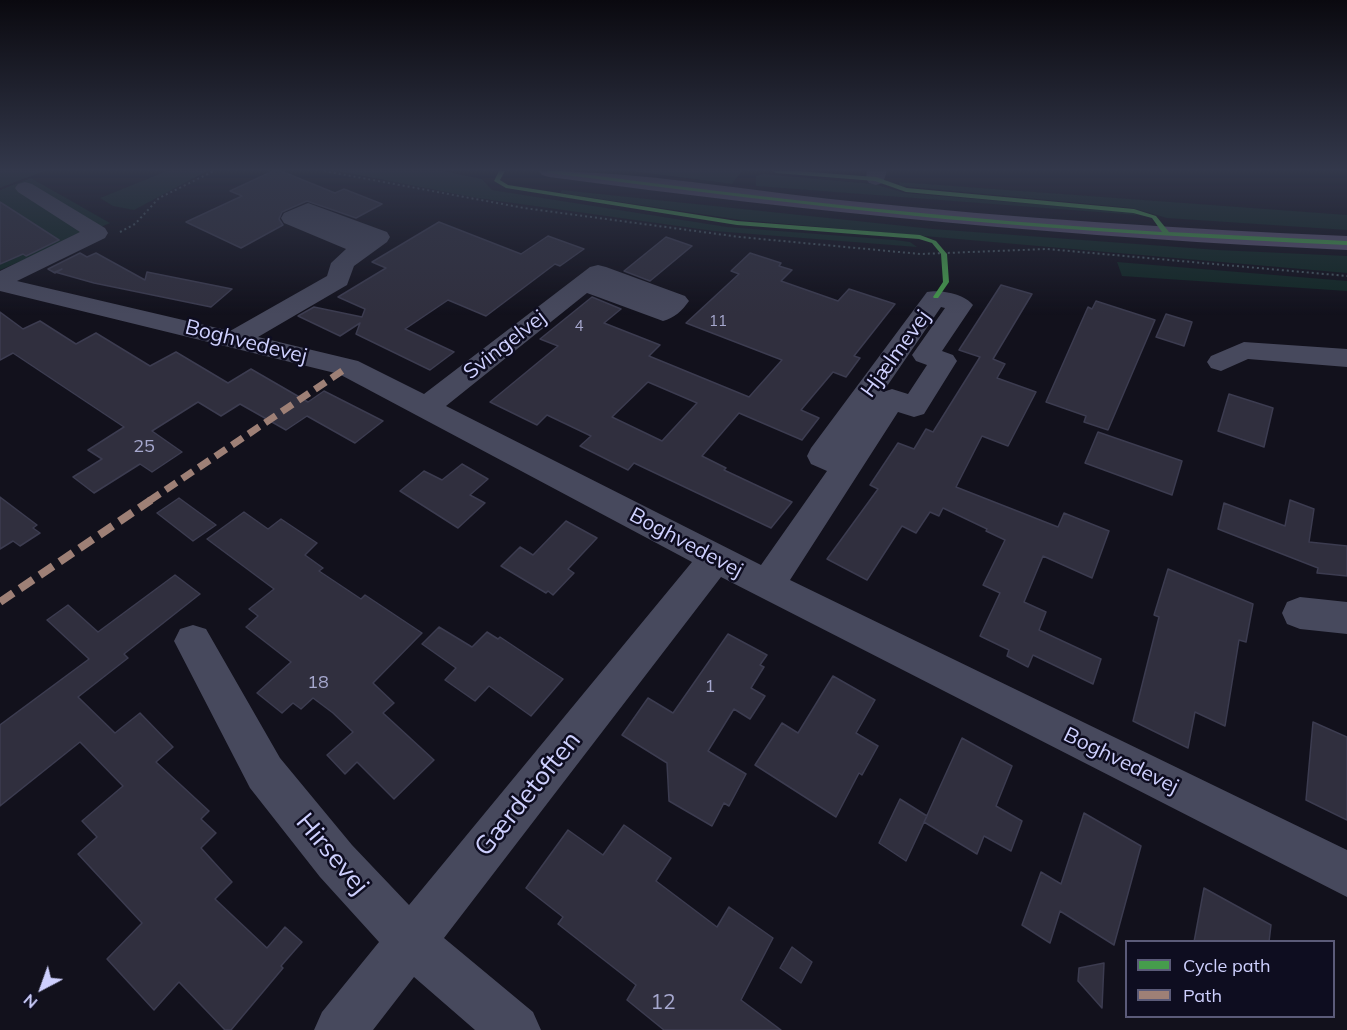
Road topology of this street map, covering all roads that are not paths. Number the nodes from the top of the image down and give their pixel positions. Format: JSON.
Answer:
{"nodes":[{"id":1,"x":75,"y":219,"type":"edge"},
{"id":2,"x":980,"y":219,"type":"edge"},
{"id":3,"x":1347,"y":243,"type":"edge"},
{"id":4,"x":362,"y":247,"type":"dead end"},
{"id":5,"x":0,"y":282,"type":"edge"},
{"id":6,"x":584,"y":283,"type":"dead end"},
{"id":7,"x":235,"y":339,"type":"junction"},
{"id":8,"x":1347,"y":358,"type":"edge"},
{"id":9,"x":1221,"y":363,"type":"dead end"},
{"id":10,"x":426,"y":406,"type":"junction"},
{"id":11,"x":846,"y":467,"type":"junction"},
{"id":12,"x":716,"y":558,"type":"junction"},
{"id":13,"x":767,"y":585,"type":"junction"},
{"id":14,"x":1300,"y":613,"type":"dead end"},
{"id":15,"x":1347,"y":618,"type":"edge"},
{"id":16,"x":193,"y":641,"type":"dead end"},
{"id":17,"x":1347,"y":874,"type":"edge"},
{"id":18,"x":411,"y":942,"type":"junction"},
{"id":19,"x":340,"y":1030,"type":"edge"},
{"id":20,"x":515,"y":1030,"type":"edge"}],
"edges":[{"from":1,"to":5,"type":"street"},
{"from":2,"to":3,"type":"main road"},
{"from":4,"to":7,"type":"street"},
{"from":5,"to":7,"type":"street","name":"Boghvedevej"},
{"from":6,"to":10,"type":"street","name":"Svingelvej"},
{"from":7,"to":10,"type":"street","name":"Boghvedevej"},
{"from":8,"to":9,"type":"street"},
{"from":10,"to":12,"type":"street","name":"Boghvedevej"},
{"from":11,"to":11,"type":"street","name":"Hjælmevej"},
{"from":11,"to":13,"type":"street","name":"Hjælmevej"},
{"from":12,"to":13,"type":"street","name":"Boghvedevej"},
{"from":12,"to":18,"type":"street","name":"Gærdetoften"},
{"from":13,"to":17,"type":"street","name":"Boghvedevej"},
{"from":14,"to":15,"type":"street"},
{"from":16,"to":18,"type":"street","name":"Hirsevej"},
{"from":18,"to":19,"type":"street","name":"Gærdetoften"},
{"from":18,"to":20,"type":"street","name":"Hirsevej"}]}
